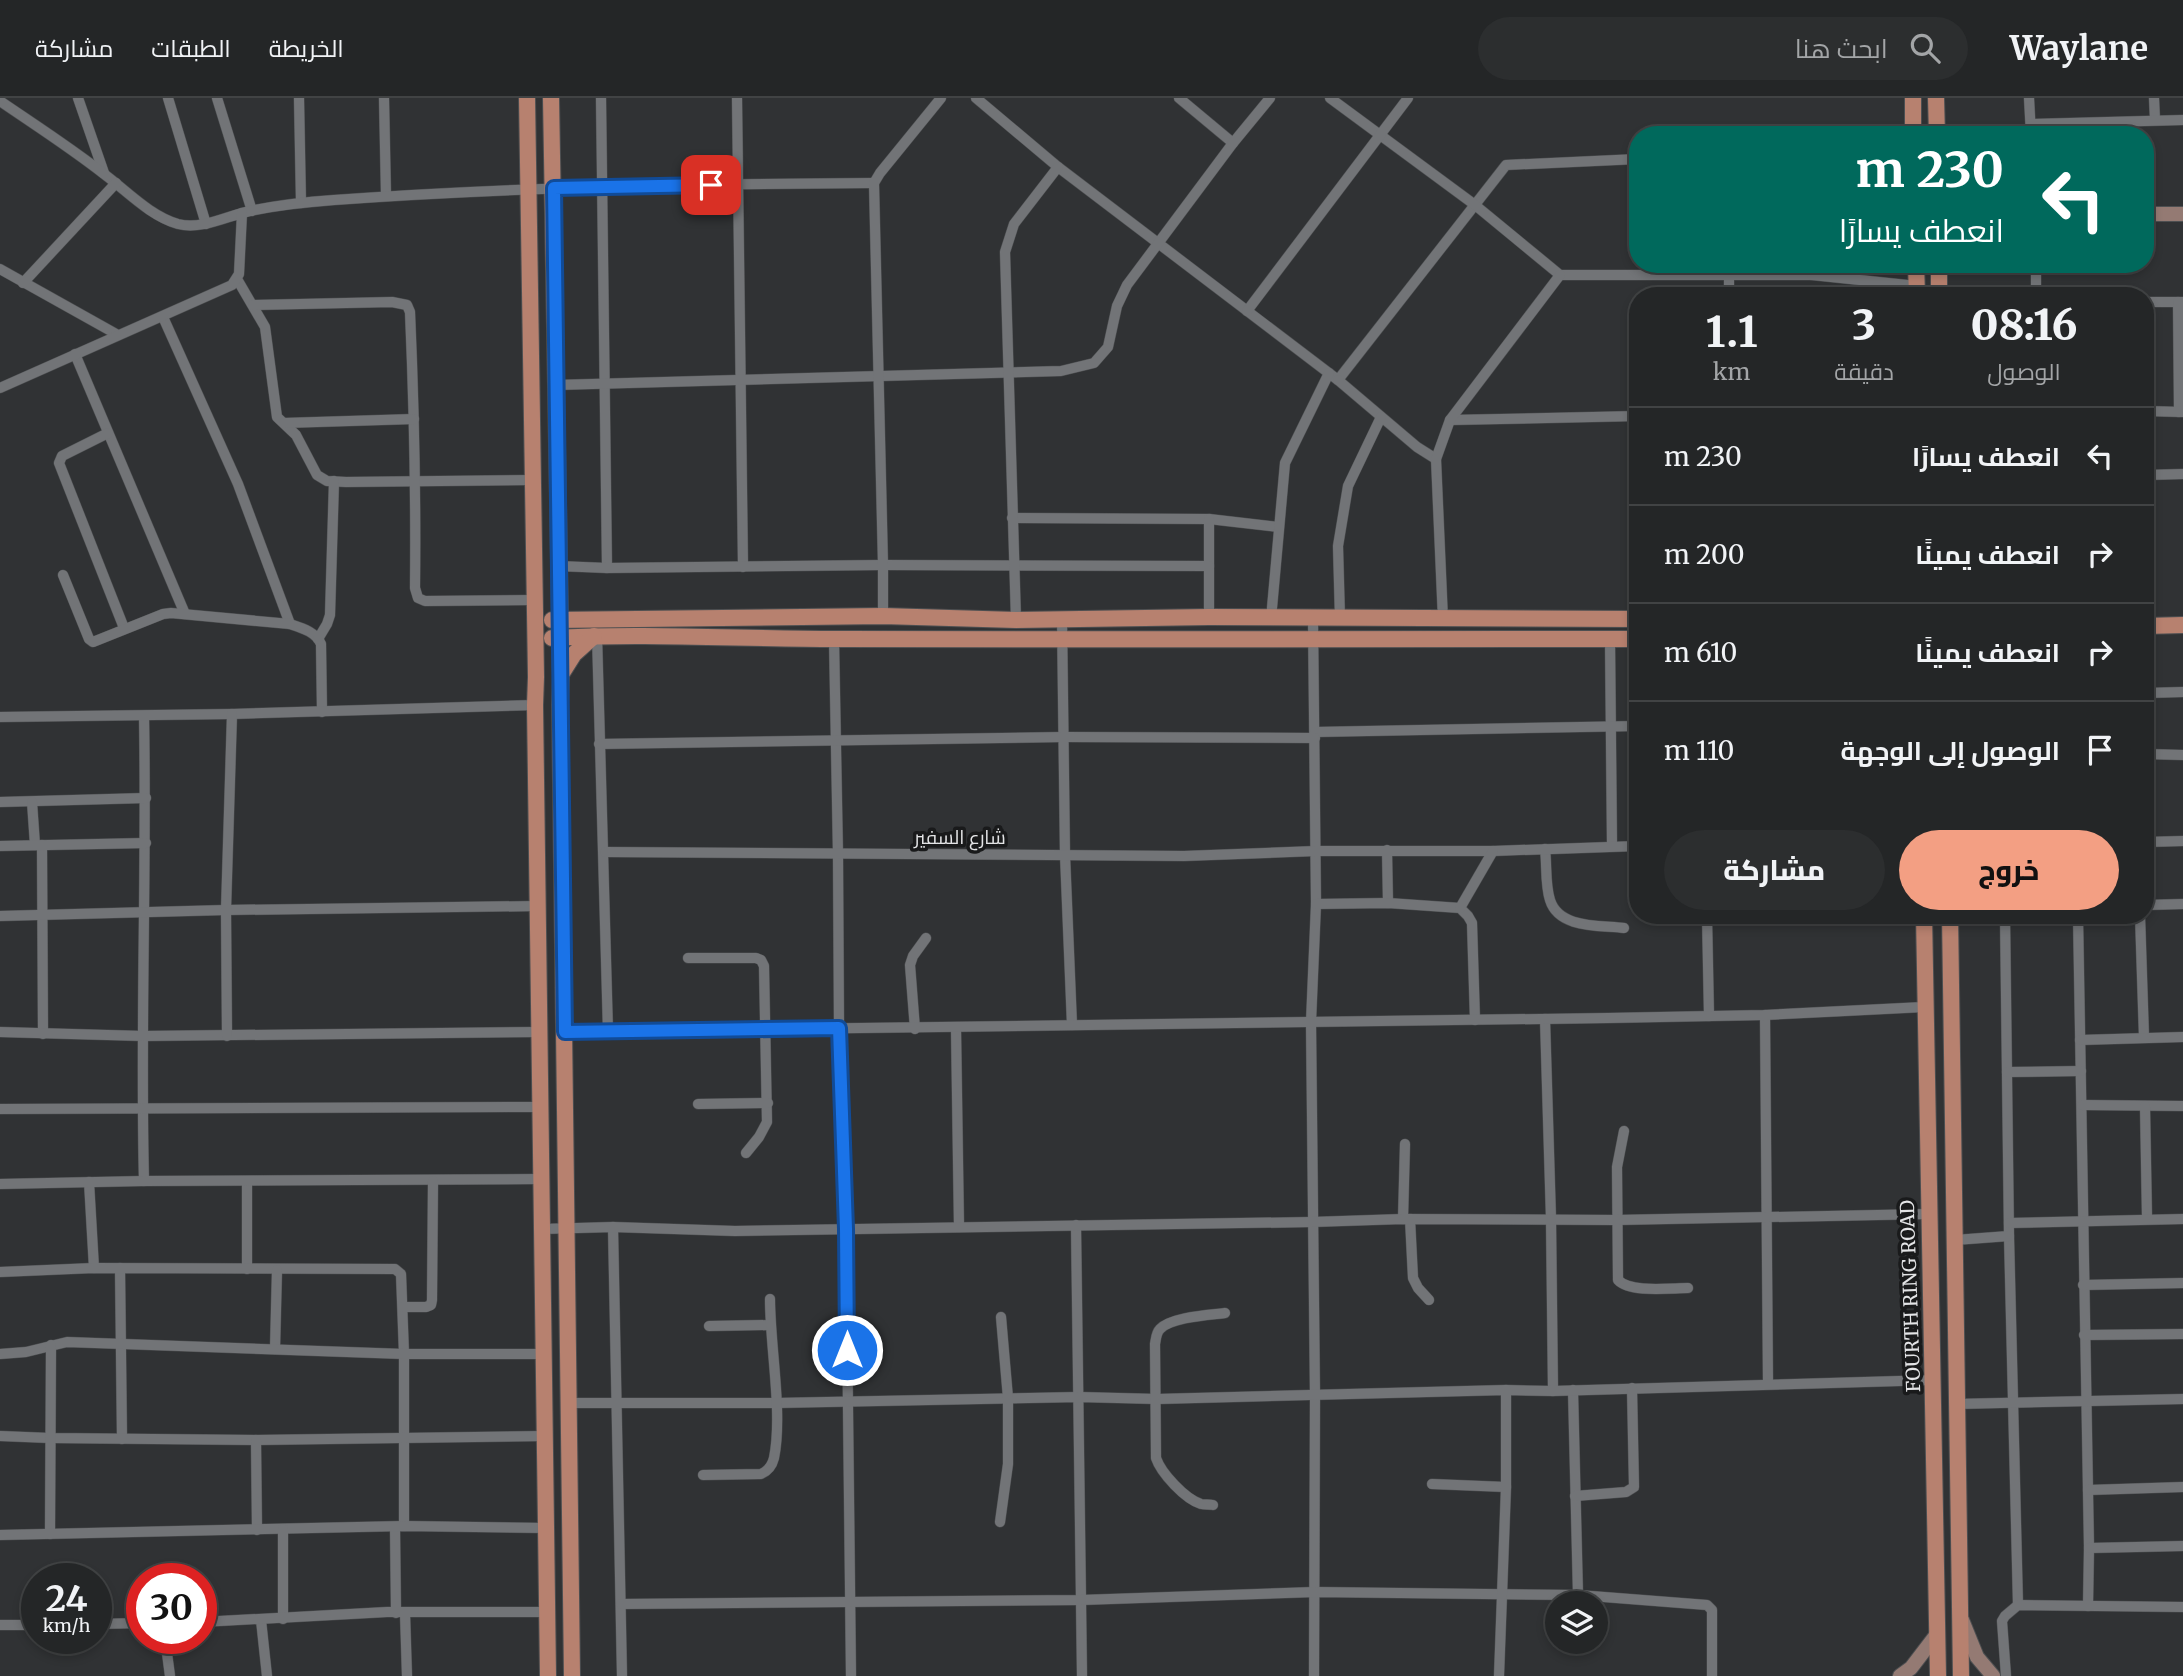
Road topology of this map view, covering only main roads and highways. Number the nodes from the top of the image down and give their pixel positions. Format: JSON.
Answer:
{"nodes":[{"id":1,"x":527,"y":98,"type":"edge"},
{"id":2,"x":551,"y":98,"type":"edge"},
{"id":3,"x":1913,"y":103,"type":"edge"},
{"id":4,"x":1936,"y":103,"type":"edge"},
{"id":5,"x":1913,"y":126,"type":"edge"},
{"id":6,"x":1937,"y":126,"type":"edge"},
{"id":7,"x":559,"y":595,"type":"junction"},
{"id":8,"x":745,"y":618,"type":"junction"},
{"id":9,"x":1162,"y":618,"type":"junction"},
{"id":10,"x":535,"y":619,"type":"junction"},
{"id":11,"x":1629,"y":619,"type":"edge"},
{"id":12,"x":560,"y":620,"type":"junction"},
{"id":13,"x":2183,"y":625,"type":"edge"},
{"id":14,"x":2154,"y":626,"type":"edge"},
{"id":15,"x":593,"y":631,"type":"junction"},
{"id":16,"x":560,"y":637,"type":"junction"},
{"id":17,"x":745,"y":638,"type":"junction"},
{"id":18,"x":536,"y":639,"type":"junction"},
{"id":19,"x":1162,"y":639,"type":"junction"},
{"id":20,"x":1629,"y":639,"type":"edge"},
{"id":21,"x":561,"y":676,"type":"junction"},
{"id":22,"x":1924,"y":924,"type":"edge"},
{"id":23,"x":1950,"y":924,"type":"edge"},
{"id":24,"x":1927,"y":1135,"type":"junction"},
{"id":25,"x":1954,"y":1135,"type":"junction"},
{"id":26,"x":1955,"y":1180,"type":"junction"},
{"id":27,"x":1928,"y":1182,"type":"junction"},
{"id":28,"x":548,"y":1676,"type":"edge"},
{"id":29,"x":572,"y":1676,"type":"edge"},
{"id":30,"x":1938,"y":1676,"type":"edge"},
{"id":31,"x":1961,"y":1676,"type":"edge"}],
"edges":[{"from":1,"to":10,"type":"main road"},
{"from":2,"to":7,"type":"main road"},
{"from":3,"to":4,"type":"main road"},
{"from":3,"to":5,"type":"main road"},
{"from":4,"to":6,"type":"main road"},
{"from":7,"to":12,"type":"main road"},
{"from":7,"to":15,"type":"main road"},
{"from":8,"to":9,"type":"main road"},
{"from":8,"to":15,"type":"main road"},
{"from":8,"to":17,"type":"main road"},
{"from":9,"to":11,"type":"main road"},
{"from":9,"to":19,"type":"main road"},
{"from":10,"to":12,"type":"main road"},
{"from":10,"to":18,"type":"main road"},
{"from":12,"to":15,"type":"main road"},
{"from":12,"to":16,"type":"main road"},
{"from":13,"to":14,"type":"main road"},
{"from":15,"to":16,"type":"main road"},
{"from":15,"to":17,"type":"main road"},
{"from":15,"to":21,"type":"main road"},
{"from":16,"to":18,"type":"main road"},
{"from":16,"to":21,"type":"main road"},
{"from":17,"to":19,"type":"main road"},
{"from":18,"to":28,"type":"main road"},
{"from":19,"to":20,"type":"main road"},
{"from":21,"to":29,"type":"main road"},
{"from":22,"to":24,"type":"main road","name":"FOURTH RING ROAD"},
{"from":23,"to":25,"type":"main road"},
{"from":24,"to":25,"type":"main road"},
{"from":24,"to":27,"type":"main road","name":"FOURTH RING ROAD"},
{"from":25,"to":26,"type":"main road"},
{"from":26,"to":27,"type":"main road"},
{"from":26,"to":31,"type":"main road"},
{"from":27,"to":30,"type":"main road","name":"FOURTH RING ROAD"}]}
